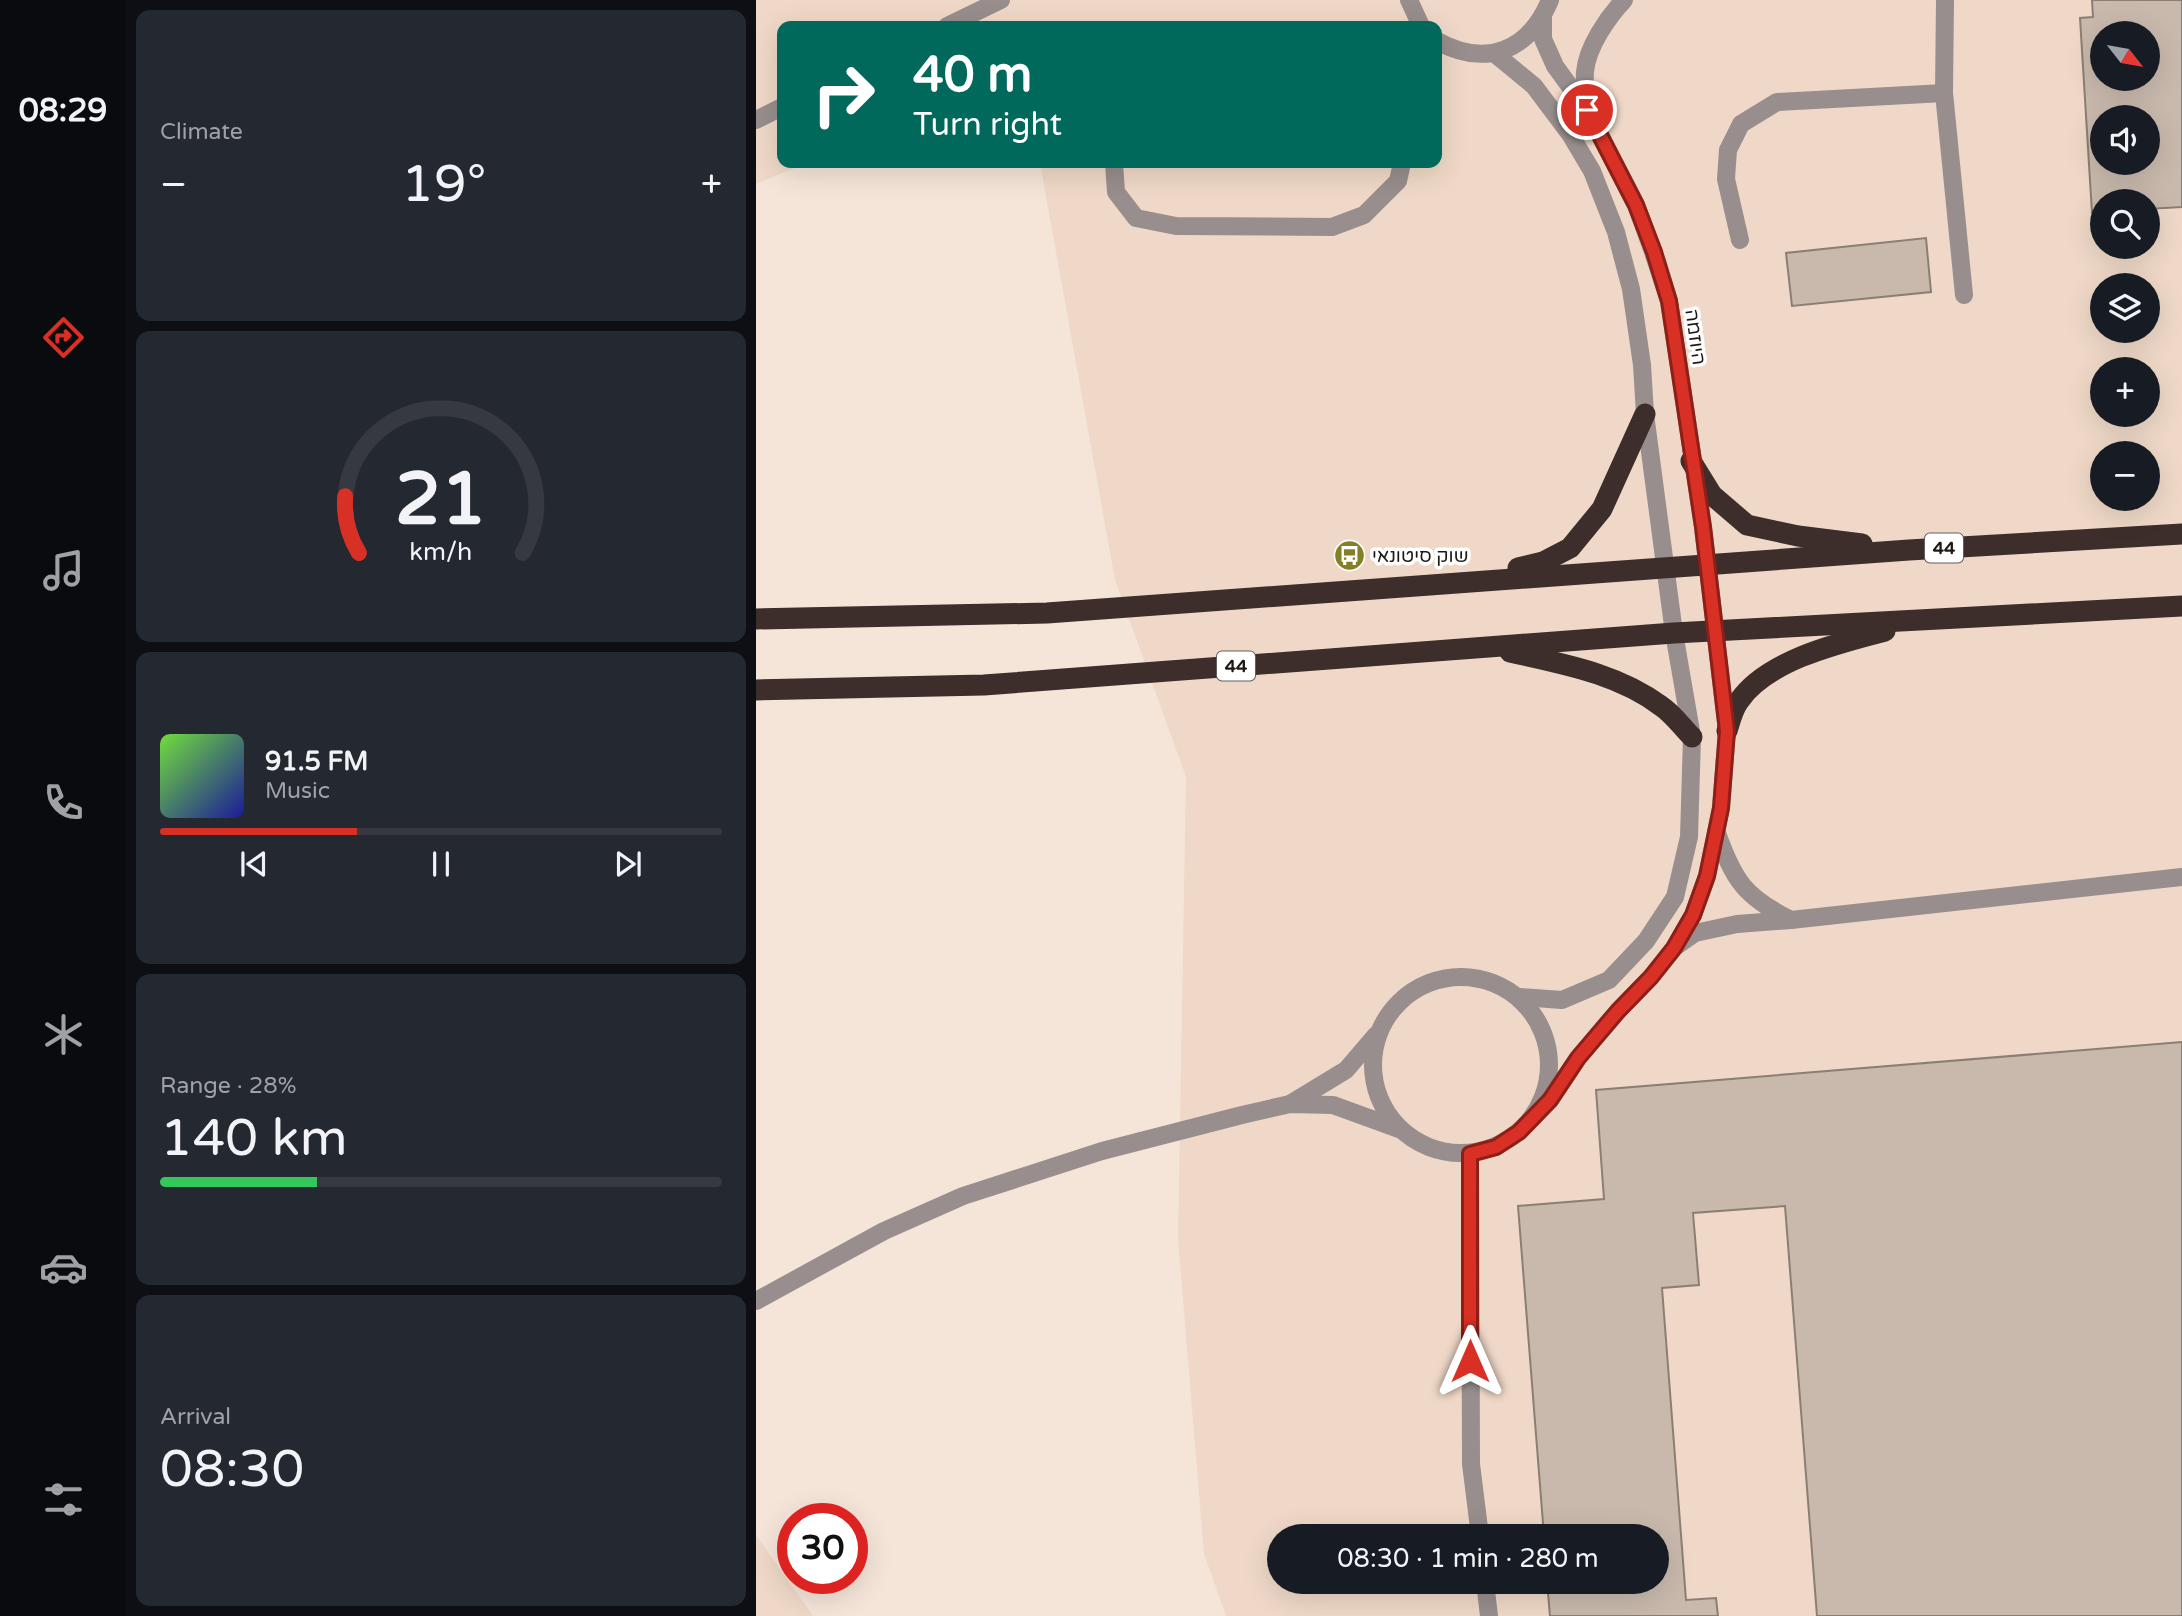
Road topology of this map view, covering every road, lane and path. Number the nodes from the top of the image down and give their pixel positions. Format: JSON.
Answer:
{"nodes":[{"id":1,"x":1001,"y":0,"type":"edge"},
{"id":2,"x":1409,"y":0,"type":"edge"},
{"id":3,"x":1550,"y":0,"type":"edge"},
{"id":4,"x":1624,"y":0,"type":"edge"},
{"id":5,"x":1945,"y":0,"type":"edge"},
{"id":6,"x":1543,"y":18,"type":"junction"},
{"id":7,"x":957,"y":21,"type":"edge"},
{"id":8,"x":1419,"y":21,"type":"edge"},
{"id":9,"x":1442,"y":44,"type":"edge"},
{"id":10,"x":1494,"y":53,"type":"junction"},
{"id":11,"x":1944,"y":93,"type":"junction"},
{"id":12,"x":777,"y":110,"type":"edge"},
{"id":13,"x":1587,"y":110,"type":"junction"},
{"id":14,"x":756,"y":120,"type":"edge"},
{"id":15,"x":1114,"y":168,"type":"edge"},
{"id":16,"x":1401,"y":168,"type":"edge"},
{"id":17,"x":1740,"y":240,"type":"dead end"},
{"id":18,"x":1964,"y":295,"type":"dead end"},
{"id":19,"x":1645,"y":414,"type":"junction"},
{"id":20,"x":1692,"y":461,"type":"junction"},
{"id":21,"x":2182,"y":534,"type":"edge"},
{"id":22,"x":1909,"y":550,"type":"junction"},
{"id":23,"x":1707,"y":564,"type":"junction"},
{"id":24,"x":1665,"y":568,"type":"junction"},
{"id":25,"x":1453,"y":583,"type":"junction"},
{"id":26,"x":2182,"y":606,"type":"edge"},
{"id":27,"x":756,"y":619,"type":"edge"},
{"id":28,"x":1929,"y":620,"type":"junction"},
{"id":29,"x":1715,"y":631,"type":"junction"},
{"id":30,"x":1674,"y":633,"type":"junction"},
{"id":31,"x":1487,"y":647,"type":"junction"},
{"id":32,"x":756,"y":690,"type":"edge"},
{"id":33,"x":1727,"y":731,"type":"junction"},
{"id":34,"x":1692,"y":737,"type":"junction"},
{"id":35,"x":1716,"y":831,"type":"junction"},
{"id":36,"x":2182,"y":877,"type":"edge"},
{"id":37,"x":1791,"y":920,"type":"junction"},
{"id":38,"x":1674,"y":948,"type":"junction"},
{"id":39,"x":1519,"y":997,"type":"junction"},
{"id":40,"x":1379,"y":1031,"type":"junction"},
{"id":41,"x":1290,"y":1104,"type":"junction"},
{"id":42,"x":1399,"y":1129,"type":"junction"},
{"id":43,"x":1519,"y":1132,"type":"junction"},
{"id":44,"x":1470,"y":1154,"type":"junction"},
{"id":45,"x":756,"y":1301,"type":"edge"},
{"id":46,"x":1478,"y":1524,"type":"edge"},
{"id":47,"x":1486,"y":1594,"type":"edge"},
{"id":48,"x":1489,"y":1616,"type":"edge"}],
"edges":[{"from":1,"to":7,"type":"street"},
{"from":2,"to":8,"type":"street"},
{"from":3,"to":6,"type":"street"},
{"from":4,"to":13,"type":"street"},
{"from":5,"to":11,"type":"street"},
{"from":6,"to":10,"type":"street"},
{"from":6,"to":13,"type":"street","name":"היוזמה"},
{"from":9,"to":10,"type":"street"},
{"from":10,"to":19,"type":"street"},
{"from":11,"to":17,"type":"street"},
{"from":11,"to":18,"type":"street"},
{"from":12,"to":14,"type":"street"},
{"from":13,"to":20,"type":"street","name":"היוזמה"},
{"from":15,"to":16,"type":"street"},
{"from":19,"to":24,"type":"street"},
{"from":19,"to":25,"type":"highway"},
{"from":20,"to":22,"type":"highway"},
{"from":20,"to":23,"type":"street","name":"היוזמה"},
{"from":21,"to":22,"type":"highway","number":"44"},
{"from":22,"to":23,"type":"highway","number":"44"},
{"from":23,"to":24,"type":"highway","number":"44"},
{"from":23,"to":29,"type":"street","name":"היוזמה"},
{"from":24,"to":25,"type":"highway","number":"44"},
{"from":24,"to":30,"type":"street"},
{"from":25,"to":27,"type":"highway","number":"44"},
{"from":26,"to":28,"type":"highway","number":"44"},
{"from":28,"to":29,"type":"highway","number":"44"},
{"from":28,"to":33,"type":"highway"},
{"from":29,"to":30,"type":"highway","number":"44"},
{"from":29,"to":33,"type":"street","name":"היוזמה"},
{"from":30,"to":31,"type":"highway","number":"44"},
{"from":30,"to":34,"type":"street"},
{"from":31,"to":32,"type":"highway","number":"44"},
{"from":31,"to":34,"type":"highway"},
{"from":33,"to":35,"type":"street","name":"היוזמה"},
{"from":34,"to":39,"type":"street"},
{"from":35,"to":37,"type":"street"},
{"from":35,"to":38,"type":"street","name":"היוזמה"},
{"from":36,"to":37,"type":"street"},
{"from":37,"to":38,"type":"street"},
{"from":38,"to":43,"type":"street"},
{"from":39,"to":40,"type":"street"},
{"from":39,"to":43,"type":"street"},
{"from":40,"to":41,"type":"street"},
{"from":40,"to":42,"type":"street"},
{"from":41,"to":42,"type":"street"},
{"from":41,"to":45,"type":"street"},
{"from":42,"to":44,"type":"street"},
{"from":43,"to":44,"type":"street"},
{"from":44,"to":46,"type":"street"},
{"from":47,"to":48,"type":"street"}]}
